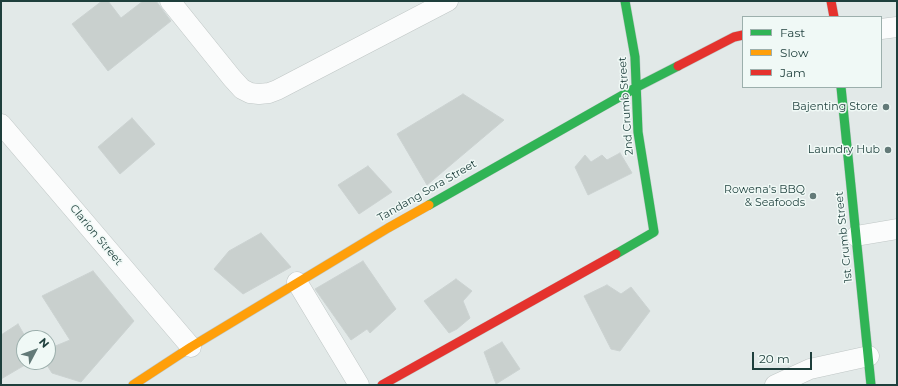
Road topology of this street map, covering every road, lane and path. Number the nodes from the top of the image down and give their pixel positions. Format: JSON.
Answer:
{"nodes":[{"id":1,"x":170,"y":1,"type":"edge"},
{"id":2,"x":448,"y":1,"type":"edge"},
{"id":3,"x":625,"y":1,"type":"edge"},
{"id":4,"x":831,"y":1,"type":"edge"},
{"id":5,"x":834,"y":16,"type":"edge"},
{"id":6,"x":897,"y":28,"type":"edge"},
{"id":7,"x":882,"y":29,"type":"edge"},
{"id":8,"x":742,"y":35,"type":"edge"},
{"id":9,"x":637,"y":87,"type":"junction"},
{"id":10,"x":841,"y":88,"type":"edge"},
{"id":11,"x":1,"y":124,"type":"edge"},
{"id":12,"x":897,"y":229,"type":"edge"},
{"id":13,"x":856,"y":236,"type":"junction"},
{"id":14,"x":297,"y":282,"type":"junction"},
{"id":15,"x":191,"y":347,"type":"junction"},
{"id":16,"x":869,"y":356,"type":"junction"},
{"id":17,"x":133,"y":385,"type":"edge"},
{"id":18,"x":359,"y":385,"type":"edge"},
{"id":19,"x":382,"y":385,"type":"edge"},
{"id":20,"x":775,"y":385,"type":"edge"},
{"id":21,"x":871,"y":385,"type":"edge"}],
"edges":[{"from":1,"to":2,"type":"street"},
{"from":3,"to":9,"type":"street","name":"2nd Crumb Street"},
{"from":4,"to":5,"type":"street"},
{"from":6,"to":7,"type":"street"},
{"from":8,"to":9,"type":"street","name":"Tandang Sora Street"},
{"from":9,"to":14,"type":"street","name":"Tandang Sora Street"},
{"from":9,"to":19,"type":"street","name":"2nd Crumb Street"},
{"from":10,"to":13,"type":"street","name":"1st Crumb Street"},
{"from":11,"to":15,"type":"street","name":"Clarion Street"},
{"from":12,"to":13,"type":"street"},
{"from":13,"to":16,"type":"street","name":"1st Crumb Street"},
{"from":14,"to":15,"type":"street","name":"Tandang Sora Street"},
{"from":14,"to":18,"type":"street"},
{"from":15,"to":17,"type":"street","name":"Tandang Sora Street"},
{"from":16,"to":20,"type":"street"},
{"from":16,"to":21,"type":"street","name":"1st Crumb Street"}]}
